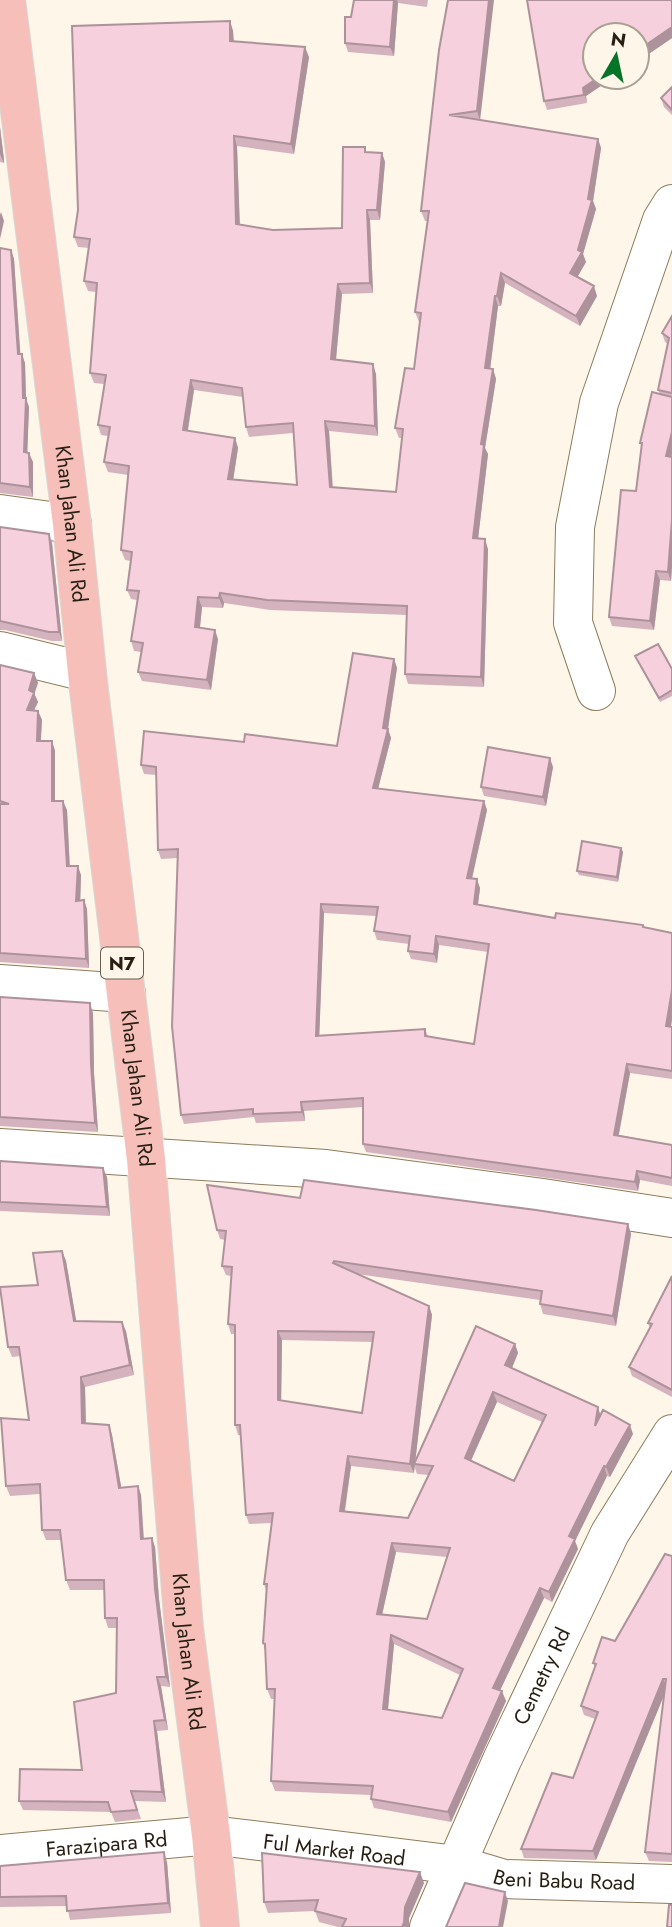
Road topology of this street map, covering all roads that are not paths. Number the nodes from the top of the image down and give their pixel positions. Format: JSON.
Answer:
{"nodes":[{"id":1,"x":6,"y":0,"type":"edge"},
{"id":2,"x":672,"y":204,"type":"edge"},
{"id":3,"x":0,"y":514,"type":"edge"},
{"id":4,"x":72,"y":524,"type":"junction"},
{"id":5,"x":0,"y":651,"type":"edge"},
{"id":6,"x":86,"y":672,"type":"junction"},
{"id":7,"x":596,"y":691,"type":"dead end"},
{"id":8,"x":0,"y":984,"type":"edge"},
{"id":9,"x":126,"y":993,"type":"junction"},
{"id":10,"x":0,"y":1148,"type":"edge"},
{"id":11,"x":146,"y":1158,"type":"junction"},
{"id":12,"x":672,"y":1219,"type":"edge"},
{"id":13,"x":672,"y":1434,"type":"edge"},
{"id":14,"x":211,"y":1835,"type":"junction"},
{"id":15,"x":0,"y":1854,"type":"edge"},
{"id":16,"x":457,"y":1865,"type":"junction"},
{"id":17,"x":672,"y":1884,"type":"edge"},
{"id":18,"x":220,"y":1927,"type":"edge"},
{"id":19,"x":429,"y":1927,"type":"edge"}],
"edges":[{"from":1,"to":4,"type":"highway","name":"Khan Jahan Ali Rd","number":"N7"},
{"from":2,"to":7,"type":"street"},
{"from":3,"to":4,"type":"street"},
{"from":4,"to":6,"type":"highway","name":"Khan Jahan Ali Rd","number":"N7"},
{"from":5,"to":6,"type":"street"},
{"from":6,"to":9,"type":"highway","name":"Khan Jahan Ali Rd","number":"N7"},
{"from":8,"to":9,"type":"street"},
{"from":9,"to":11,"type":"highway","name":"Khan Jahan Ali Rd","number":"N7"},
{"from":10,"to":11,"type":"street"},
{"from":11,"to":12,"type":"street"},
{"from":11,"to":14,"type":"highway","name":"Khan Jahan Ali Rd","number":"N7"},
{"from":13,"to":16,"type":"street","name":"Cemetry Rd"},
{"from":14,"to":15,"type":"street","name":"Farazipara Rd"},
{"from":14,"to":16,"type":"street","name":"Ful Market Road"},
{"from":14,"to":18,"type":"highway","name":"Khan Jahan Ali Rd","number":"N7"},
{"from":16,"to":17,"type":"street","name":"Beni Babu Road"},
{"from":16,"to":19,"type":"street","name":"Cemetry Rd"}]}
